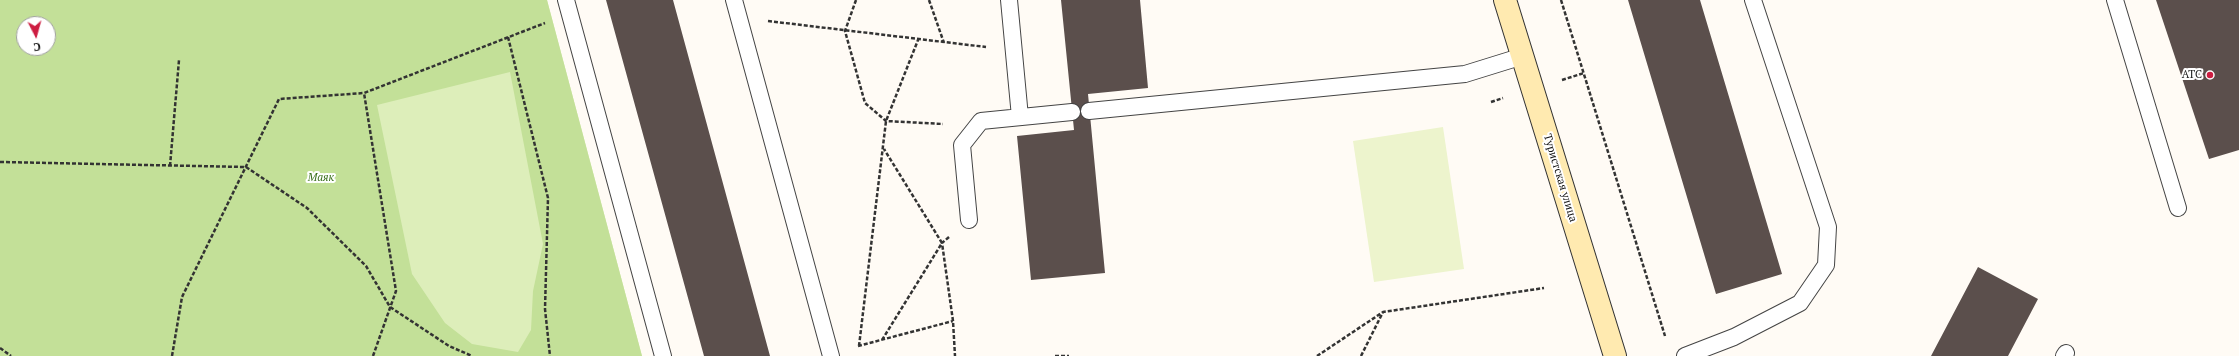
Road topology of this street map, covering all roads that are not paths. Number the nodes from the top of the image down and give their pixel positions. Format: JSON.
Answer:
{"nodes":[{"id":1,"x":734,"y":0,"type":"edge"},
{"id":2,"x":1009,"y":0,"type":"edge"},
{"id":3,"x":1505,"y":0,"type":"edge"},
{"id":4,"x":1753,"y":0,"type":"edge"},
{"id":5,"x":2115,"y":0,"type":"edge"},
{"id":6,"x":568,"y":7,"type":"edge"},
{"id":7,"x":1523,"y":56,"type":"junction"},
{"id":8,"x":1089,"y":111,"type":"dead end"},
{"id":9,"x":1072,"y":112,"type":"dead end"},
{"id":10,"x":1020,"y":118,"type":"junction"},
{"id":11,"x":2178,"y":208,"type":"dead end"},
{"id":12,"x":969,"y":220,"type":"road end"},
{"id":13,"x":831,"y":355,"type":"edge"},
{"id":14,"x":663,"y":356,"type":"edge"},
{"id":15,"x":1615,"y":356,"type":"edge"},
{"id":16,"x":1685,"y":356,"type":"edge"}],
"edges":[{"from":1,"to":13,"type":"lane"},
{"from":2,"to":10,"type":"lane"},
{"from":3,"to":7,"type":"main road","name":"Туристская улица"},
{"from":4,"to":16,"type":"lane"},
{"from":5,"to":11,"type":"lane"},
{"from":6,"to":14,"type":"lane"},
{"from":7,"to":8,"type":"lane"},
{"from":7,"to":15,"type":"main road","name":"Туристская улица"},
{"from":9,"to":10,"type":"lane"},
{"from":10,"to":12,"type":"lane"}]}
